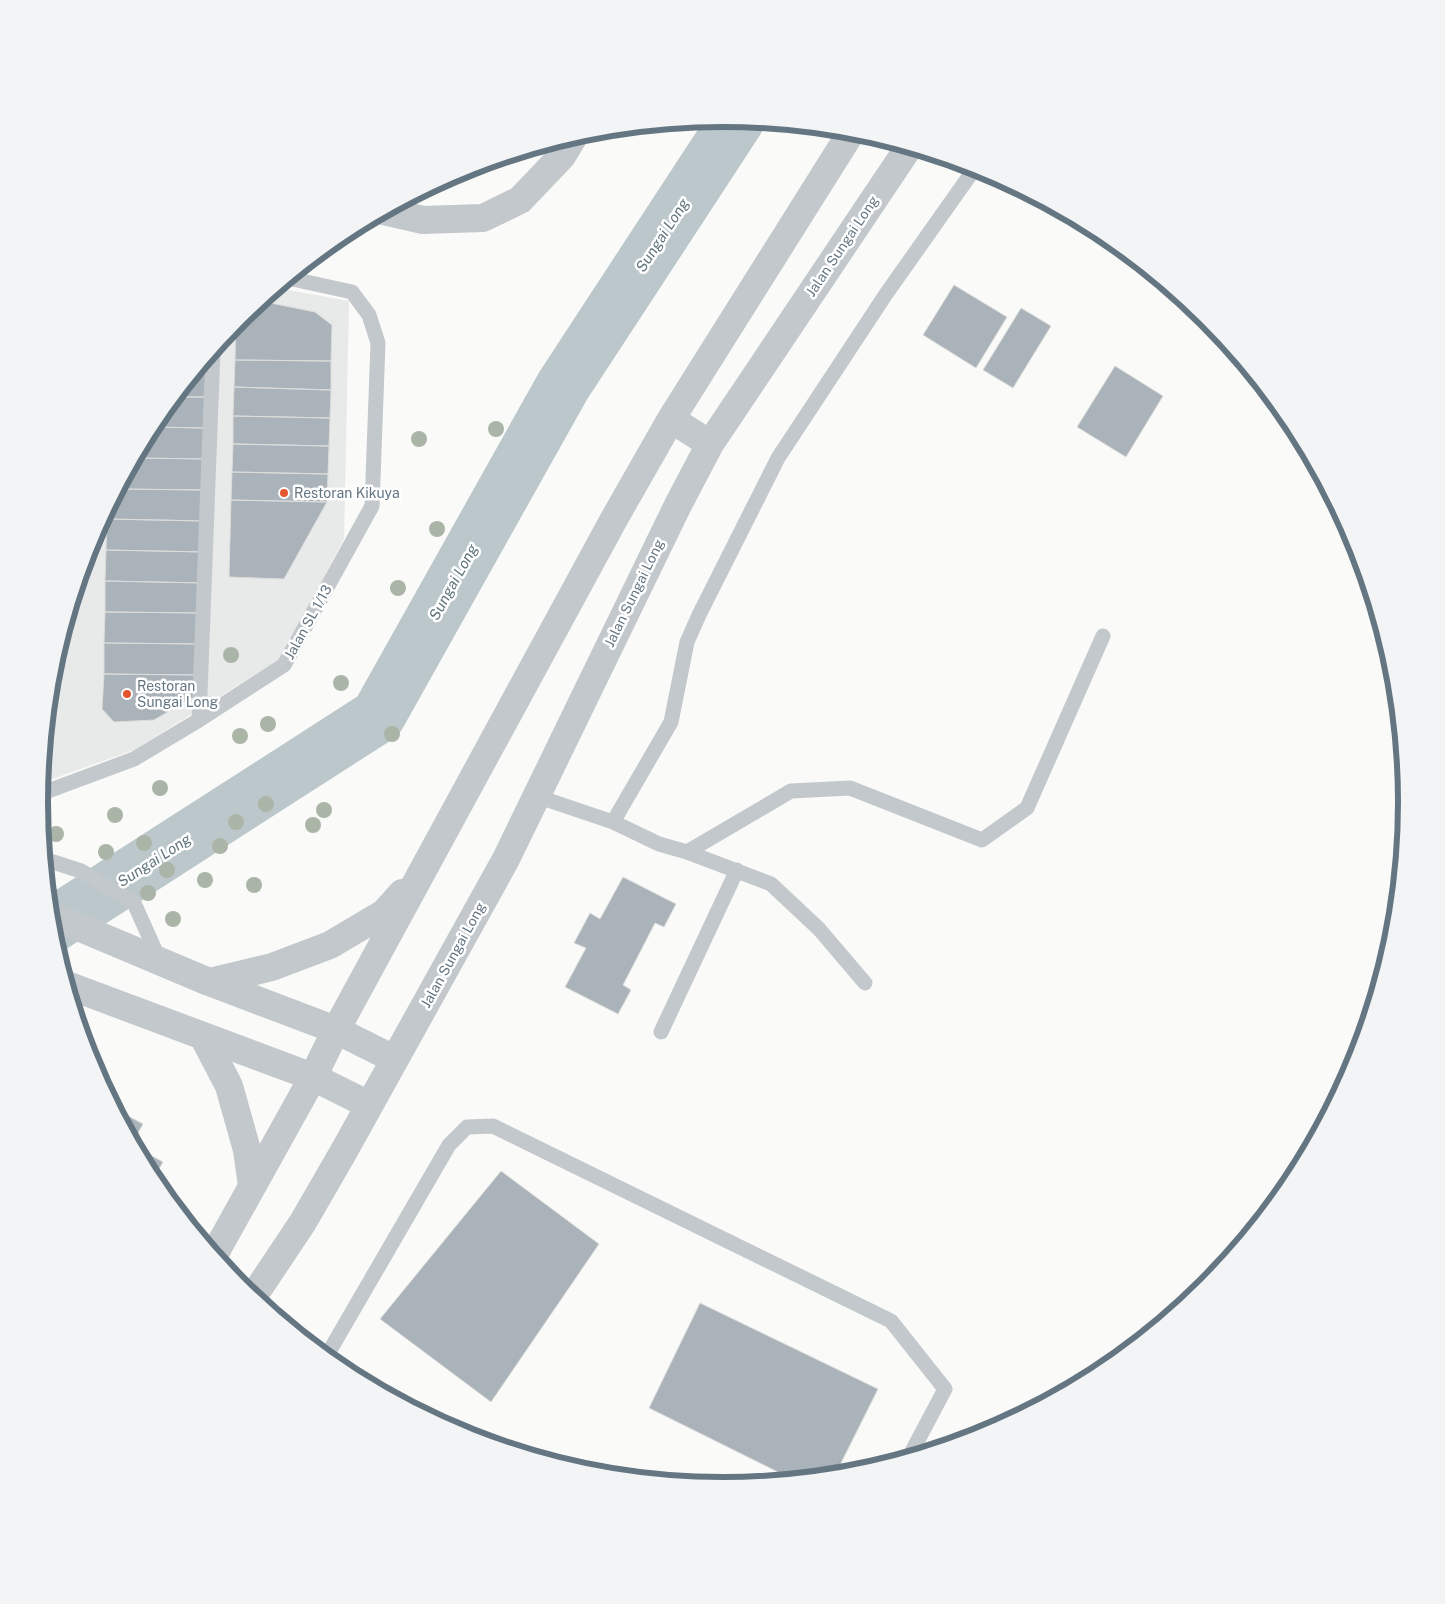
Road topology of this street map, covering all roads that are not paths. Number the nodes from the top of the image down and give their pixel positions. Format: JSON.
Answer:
{"nodes":[{"id":1,"x":847,"y":139,"type":"edge"},
{"id":2,"x":568,"y":145,"type":"edge"},
{"id":3,"x":906,"y":153,"type":"edge"},
{"id":4,"x":971,"y":174,"type":"edge"},
{"id":5,"x":393,"y":213,"type":"edge"},
{"id":6,"x":296,"y":280,"type":"edge"},
{"id":7,"x":213,"y":360,"type":"edge"},
{"id":8,"x":671,"y":419,"type":"junction"},
{"id":9,"x":710,"y":444,"type":"junction"},
{"id":10,"x":1103,"y":636,"type":"dead end"},
{"id":11,"x":199,"y":720,"type":"junction"},
{"id":12,"x":48,"y":791,"type":"edge"},
{"id":13,"x":536,"y":796,"type":"junction"},
{"id":14,"x":613,"y":822,"type":"junction"},
{"id":15,"x":687,"y":852,"type":"junction"},
{"id":16,"x":50,"y":861,"type":"edge"},
{"id":17,"x":423,"y":870,"type":"junction"},
{"id":18,"x":737,"y":870,"type":"junction"},
{"id":19,"x":57,"y":918,"type":"edge"},
{"id":20,"x":161,"y":962,"type":"junction"},
{"id":21,"x":209,"y":982,"type":"junction"},
{"id":22,"x":865,"y":983,"type":"dead end"},
{"id":23,"x":74,"y":988,"type":"edge"},
{"id":24,"x":336,"y":1030,"type":"junction"},
{"id":25,"x":661,"y":1032,"type":"dead end"},
{"id":26,"x":203,"y":1036,"type":"junction"},
{"id":27,"x":394,"y":1060,"type":"junction"},
{"id":28,"x":313,"y":1077,"type":"junction"},
{"id":29,"x":369,"y":1105,"type":"junction"},
{"id":30,"x":252,"y":1186,"type":"junction"},
{"id":31,"x":217,"y":1249,"type":"edge"},
{"id":32,"x":257,"y":1290,"type":"edge"},
{"id":33,"x":330,"y":1351,"type":"edge"},
{"id":34,"x":913,"y":1449,"type":"edge"}],
"edges":[{"from":1,"to":8,"type":"street"},
{"from":2,"to":5,"type":"street"},
{"from":3,"to":9,"type":"street","name":"Jalan Sungai Long"},
{"from":4,"to":14,"type":"lane"},
{"from":6,"to":11,"type":"lane","name":"Jalan SL 1/13"},
{"from":7,"to":11,"type":"lane"},
{"from":8,"to":9,"type":"street"},
{"from":8,"to":17,"type":"street"},
{"from":9,"to":13,"type":"street","name":"Jalan Sungai Long"},
{"from":10,"to":15,"type":"lane"},
{"from":11,"to":12,"type":"lane","name":"Jalan SL 1/13"},
{"from":13,"to":14,"type":"lane"},
{"from":13,"to":27,"type":"street","name":"Jalan Sungai Long"},
{"from":14,"to":15,"type":"lane"},
{"from":15,"to":18,"type":"lane"},
{"from":16,"to":20,"type":"lane"},
{"from":17,"to":21,"type":"street"},
{"from":17,"to":24,"type":"street"},
{"from":18,"to":22,"type":"lane"},
{"from":18,"to":25,"type":"lane"},
{"from":19,"to":20,"type":"street"},
{"from":20,"to":21,"type":"street"},
{"from":21,"to":24,"type":"street"},
{"from":23,"to":26,"type":"street"},
{"from":24,"to":27,"type":"street"},
{"from":24,"to":28,"type":"street"},
{"from":26,"to":28,"type":"street"},
{"from":26,"to":30,"type":"street"},
{"from":27,"to":29,"type":"street","name":"Jalan Sungai Long"},
{"from":28,"to":29,"type":"street"},
{"from":28,"to":30,"type":"street"},
{"from":29,"to":32,"type":"street","name":"Jalan Sungai Long"},
{"from":30,"to":31,"type":"street"},
{"from":33,"to":34,"type":"lane"}]}
